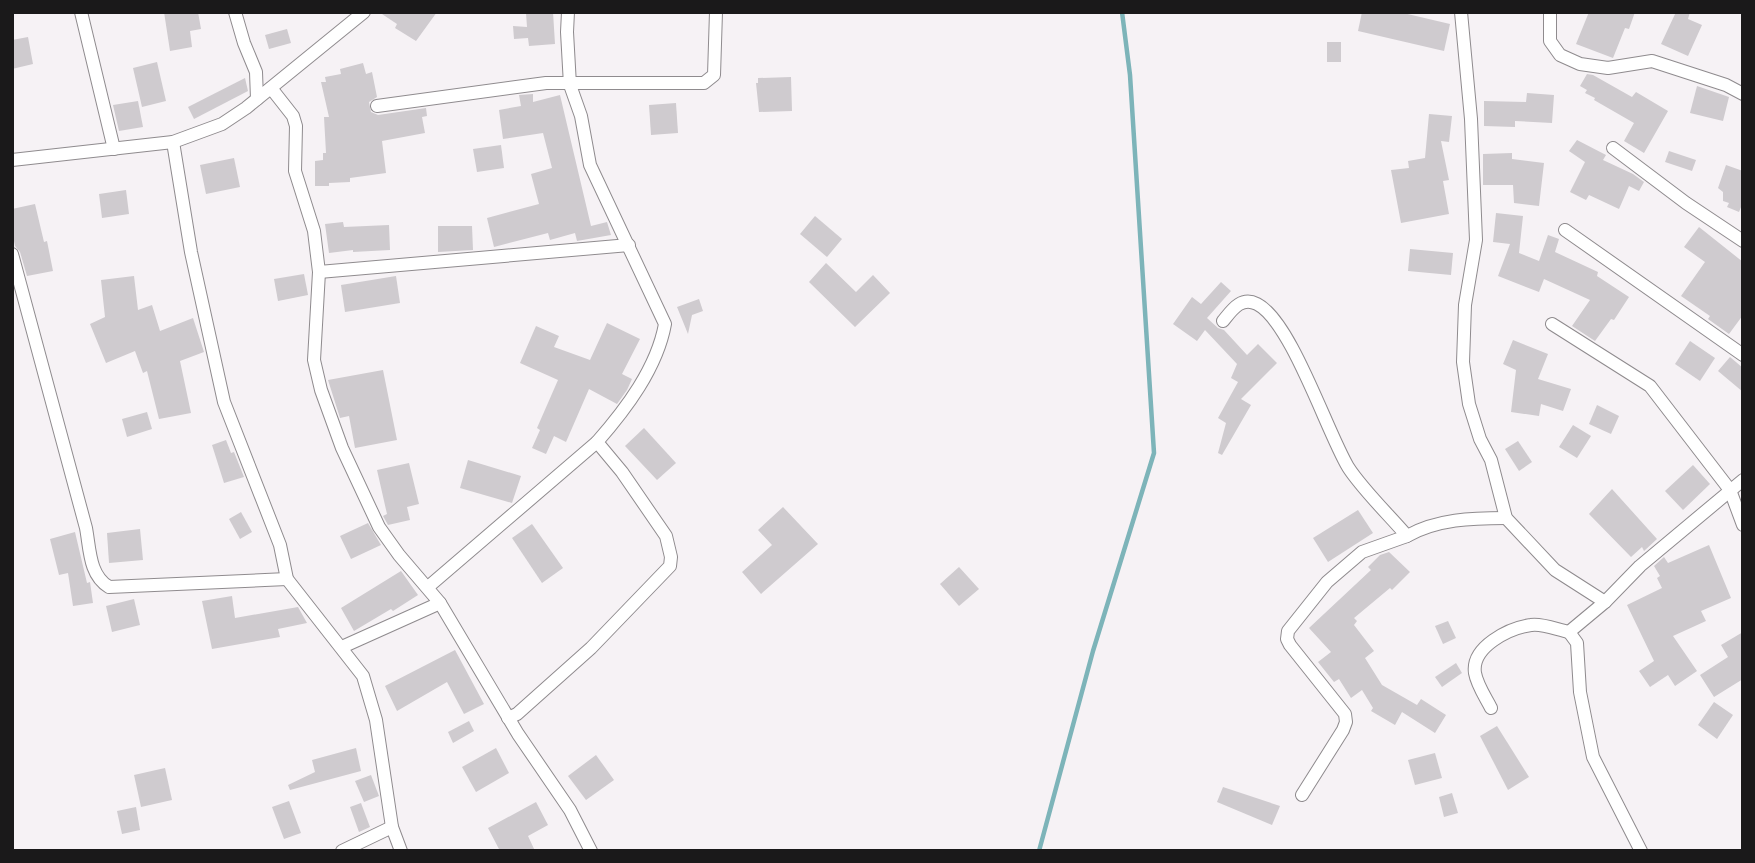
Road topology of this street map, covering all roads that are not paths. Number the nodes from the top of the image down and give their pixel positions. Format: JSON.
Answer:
{"nodes":[{"id":1,"x":81,"y":12,"type":"edge"},
{"id":2,"x":235,"y":12,"type":"edge"},
{"id":3,"x":364,"y":12,"type":"edge"},
{"id":4,"x":568,"y":12,"type":"edge"},
{"id":5,"x":716,"y":12,"type":"edge"},
{"id":6,"x":1461,"y":12,"type":"edge"},
{"id":7,"x":1550,"y":12,"type":"edge"},
{"id":8,"x":570,"y":85,"type":"junction"},
{"id":9,"x":271,"y":88,"type":"junction"},
{"id":10,"x":1743,"y":94,"type":"edge"},
{"id":11,"x":257,"y":99,"type":"junction"},
{"id":12,"x":377,"y":106,"type":"dead end"},
{"id":13,"x":173,"y":142,"type":"junction"},
{"id":14,"x":1613,"y":148,"type":"dead end"},
{"id":15,"x":114,"y":149,"type":"junction"},
{"id":16,"x":12,"y":160,"type":"edge"},
{"id":17,"x":1565,"y":230,"type":"dead end"},
{"id":18,"x":1743,"y":241,"type":"edge"},
{"id":19,"x":629,"y":245,"type":"junction"},
{"id":20,"x":12,"y":254,"type":"edge"},
{"id":21,"x":319,"y":272,"type":"junction"},
{"id":22,"x":1223,"y":321,"type":"dead end"},
{"id":23,"x":1552,"y":324,"type":"dead end"},
{"id":24,"x":1743,"y":355,"type":"edge"},
{"id":25,"x":597,"y":442,"type":"junction"},
{"id":26,"x":1743,"y":480,"type":"edge"},
{"id":27,"x":1730,"y":490,"type":"junction"},
{"id":28,"x":1506,"y":518,"type":"junction"},
{"id":29,"x":1743,"y":526,"type":"edge"},
{"id":30,"x":1407,"y":536,"type":"junction"},
{"id":31,"x":287,"y":579,"type":"junction"},
{"id":32,"x":428,"y":587,"type":"junction"},
{"id":33,"x":1605,"y":602,"type":"junction"},
{"id":34,"x":440,"y":603,"type":"junction"},
{"id":35,"x":1569,"y":632,"type":"junction"},
{"id":36,"x":342,"y":648,"type":"junction"},
{"id":37,"x":1491,"y":708,"type":"dead end"},
{"id":38,"x":508,"y":718,"type":"junction"},
{"id":39,"x":1302,"y":794,"type":"dead end"},
{"id":40,"x":392,"y":827,"type":"junction"},
{"id":41,"x":342,"y":851,"type":"edge"},
{"id":42,"x":401,"y":851,"type":"edge"},
{"id":43,"x":591,"y":851,"type":"edge"},
{"id":44,"x":1640,"y":851,"type":"edge"}],
"edges":[{"from":1,"to":15,"type":"street"},
{"from":2,"to":11,"type":"street"},
{"from":3,"to":9,"type":"street"},
{"from":4,"to":8,"type":"street"},
{"from":5,"to":8,"type":"street"},
{"from":6,"to":28,"type":"street"},
{"from":7,"to":10,"type":"street"},
{"from":8,"to":12,"type":"street"},
{"from":8,"to":19,"type":"street"},
{"from":9,"to":11,"type":"street"},
{"from":9,"to":21,"type":"street"},
{"from":11,"to":13,"type":"street"},
{"from":13,"to":15,"type":"street"},
{"from":13,"to":31,"type":"street"},
{"from":14,"to":18,"type":"street"},
{"from":15,"to":16,"type":"street"},
{"from":17,"to":24,"type":"street"},
{"from":19,"to":21,"type":"street"},
{"from":19,"to":25,"type":"street"},
{"from":20,"to":31,"type":"street"},
{"from":21,"to":32,"type":"street"},
{"from":22,"to":30,"type":"street"},
{"from":23,"to":27,"type":"street"},
{"from":25,"to":32,"type":"street"},
{"from":25,"to":38,"type":"street"},
{"from":26,"to":27,"type":"street"},
{"from":27,"to":29,"type":"street"},
{"from":27,"to":33,"type":"street"},
{"from":28,"to":30,"type":"street"},
{"from":28,"to":33,"type":"street"},
{"from":30,"to":39,"type":"street"},
{"from":31,"to":36,"type":"street"},
{"from":32,"to":34,"type":"street"},
{"from":33,"to":35,"type":"street"},
{"from":34,"to":36,"type":"street"},
{"from":34,"to":38,"type":"street"},
{"from":35,"to":37,"type":"street"},
{"from":35,"to":44,"type":"street"},
{"from":36,"to":40,"type":"street"},
{"from":38,"to":43,"type":"street"},
{"from":40,"to":41,"type":"street"},
{"from":40,"to":42,"type":"street"}]}
